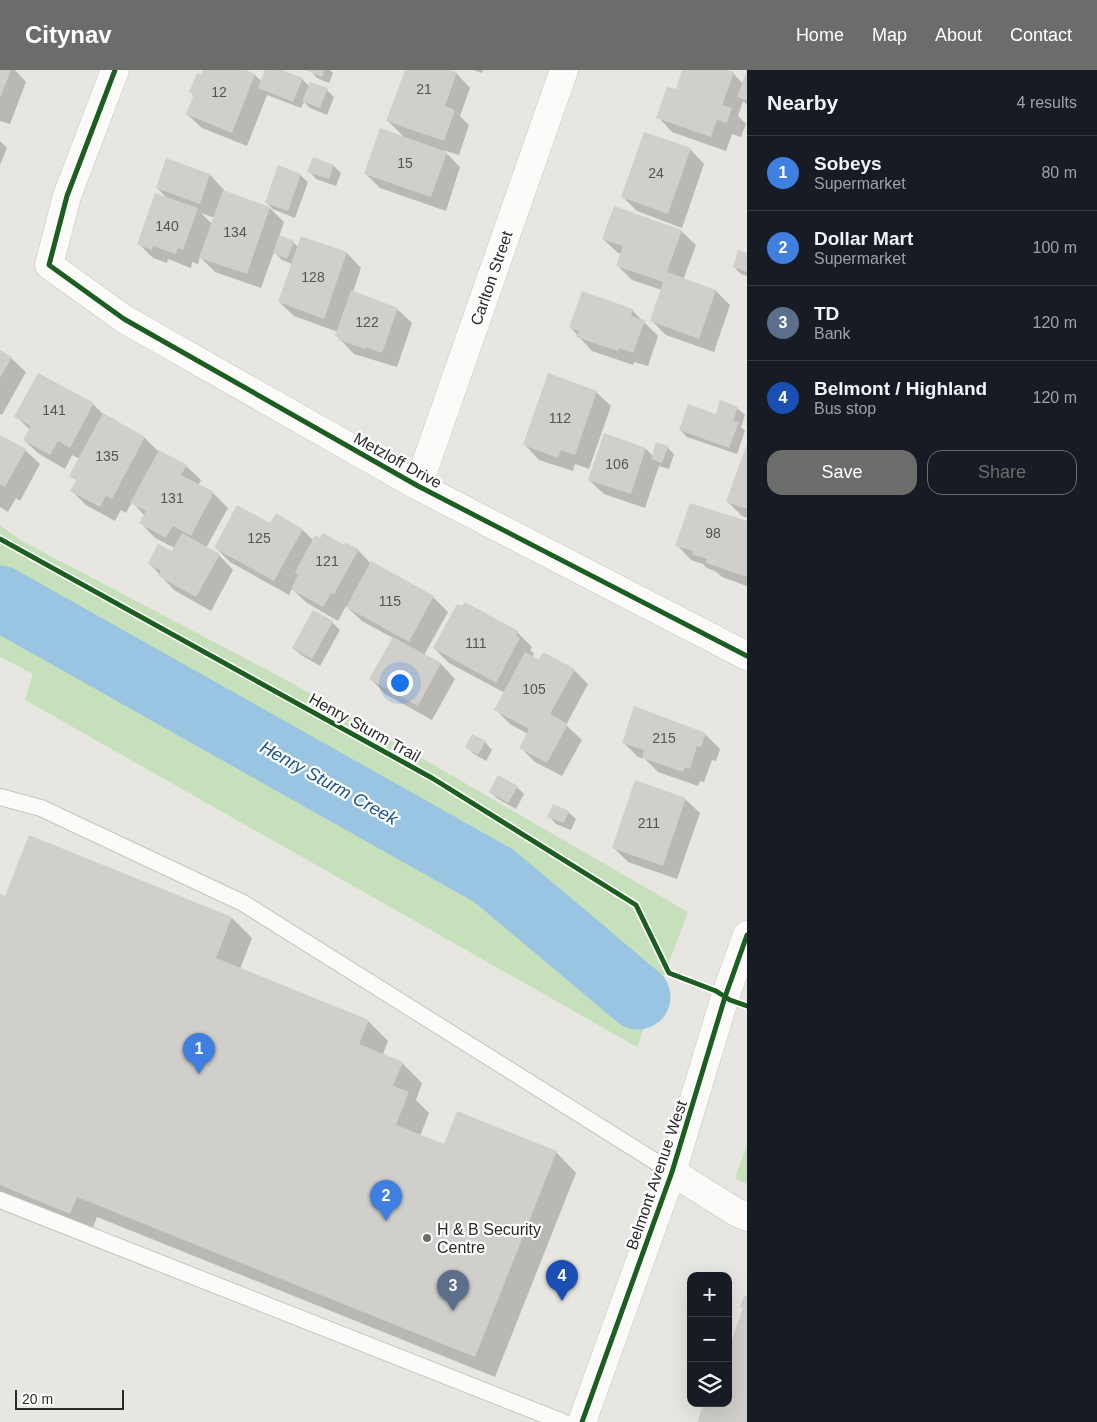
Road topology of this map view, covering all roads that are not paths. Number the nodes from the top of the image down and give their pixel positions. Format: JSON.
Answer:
{"nodes":[{"id":1,"x":115,"y":70,"type":"edge"},
{"id":2,"x":564,"y":70,"type":"edge"},
{"id":3,"x":418,"y":486,"type":"junction"},
{"id":4,"x":747,"y":656,"type":"edge"},
{"id":5,"x":0,"y":797,"type":"edge"},
{"id":6,"x":747,"y":935,"type":"edge"},
{"id":7,"x":672,"y":1172,"type":"junction"},
{"id":8,"x":0,"y":1200,"type":"edge"},
{"id":9,"x":747,"y":1217,"type":"edge"},
{"id":10,"x":563,"y":1422,"type":"edge"},
{"id":11,"x":582,"y":1422,"type":"edge"}],
"edges":[{"from":1,"to":3,"type":"street","name":"Metzloff Drive"},
{"from":2,"to":3,"type":"street","name":"Carlton Street"},
{"from":3,"to":4,"type":"street","name":"Metzloff Drive"},
{"from":5,"to":7,"type":"lane"},
{"from":6,"to":7,"type":"street","name":"Belmont Avenue West"},
{"from":7,"to":9,"type":"street"},
{"from":7,"to":11,"type":"street","name":"Belmont Avenue West"},
{"from":8,"to":10,"type":"lane"}]}
